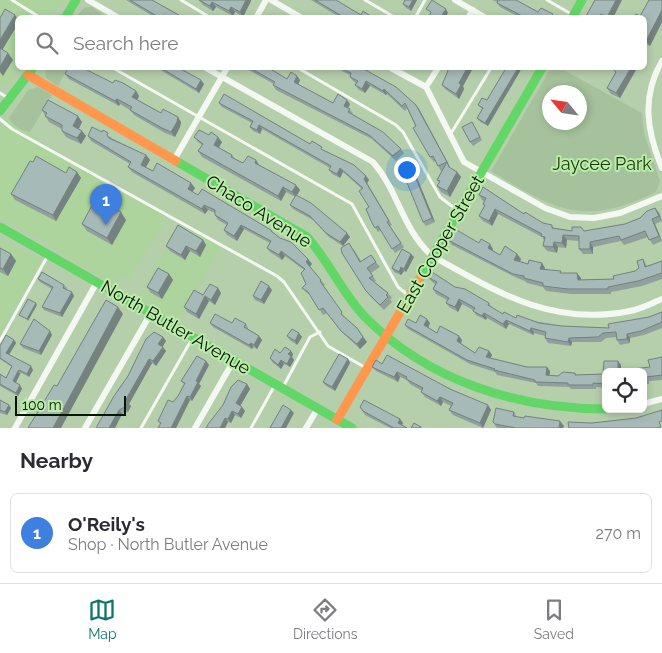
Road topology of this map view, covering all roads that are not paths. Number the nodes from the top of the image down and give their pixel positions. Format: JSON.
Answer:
{"nodes":[{"id":1,"x":12,"y":0,"type":"edge"},
{"id":2,"x":76,"y":0,"type":"edge"},
{"id":3,"x":88,"y":0,"type":"edge"},
{"id":4,"x":180,"y":0,"type":"edge"},
{"id":5,"x":266,"y":0,"type":"edge"},
{"id":6,"x":271,"y":0,"type":"edge"},
{"id":7,"x":365,"y":0,"type":"edge"},
{"id":8,"x":425,"y":0,"type":"edge"},
{"id":9,"x":456,"y":0,"type":"edge"},
{"id":10,"x":547,"y":0,"type":"edge"},
{"id":11,"x":582,"y":0,"type":"edge"},
{"id":12,"x":473,"y":10,"type":"junction"},
{"id":13,"x":36,"y":15,"type":"edge"},
{"id":14,"x":67,"y":15,"type":"edge"},
{"id":15,"x":114,"y":15,"type":"edge"},
{"id":16,"x":206,"y":15,"type":"edge"},
{"id":17,"x":258,"y":15,"type":"edge"},
{"id":18,"x":297,"y":15,"type":"edge"},
{"id":19,"x":391,"y":15,"type":"edge"},
{"id":20,"x":417,"y":15,"type":"edge"},
{"id":21,"x":470,"y":15,"type":"edge"},
{"id":22,"x":481,"y":15,"type":"edge"},
{"id":23,"x":571,"y":15,"type":"edge"},
{"id":24,"x":574,"y":15,"type":"edge"},
{"id":25,"x":662,"y":61,"type":"edge"},
{"id":26,"x":117,"y":70,"type":"edge"},
{"id":27,"x":210,"y":70,"type":"edge"},
{"id":28,"x":226,"y":70,"type":"edge"},
{"id":29,"x":301,"y":70,"type":"edge"},
{"id":30,"x":395,"y":70,"type":"edge"},
{"id":31,"x":437,"y":70,"type":"edge"},
{"id":32,"x":490,"y":70,"type":"edge"},
{"id":33,"x":541,"y":70,"type":"edge"},
{"id":34,"x":30,"y":71,"type":"edge"},
{"id":35,"x":222,"y":77,"type":"junction"},
{"id":36,"x":426,"y":87,"type":"junction"},
{"id":37,"x":0,"y":93,"type":"edge"},
{"id":38,"x":9,"y":99,"type":"junction"},
{"id":39,"x":0,"y":111,"type":"edge"},
{"id":40,"x":199,"y":116,"type":"junction"},
{"id":41,"x":0,"y":119,"type":"edge"},
{"id":42,"x":450,"y":136,"type":"junction"},
{"id":43,"x":174,"y":160,"type":"junction"},
{"id":44,"x":662,"y":168,"type":"edge"},
{"id":45,"x":481,"y":173,"type":"junction"},
{"id":46,"x":662,"y":196,"type":"edge"},
{"id":47,"x":458,"y":211,"type":"junction"},
{"id":48,"x":0,"y":227,"type":"edge"},
{"id":49,"x":48,"y":255,"type":"junction"},
{"id":50,"x":432,"y":256,"type":"junction"},
{"id":51,"x":98,"y":282,"type":"junction"},
{"id":52,"x":409,"y":297,"type":"junction"},
{"id":53,"x":662,"y":299,"type":"edge"},
{"id":54,"x":151,"y":313,"type":"junction"},
{"id":55,"x":320,"y":332,"type":"junction"},
{"id":56,"x":193,"y":337,"type":"junction"},
{"id":57,"x":386,"y":338,"type":"junction"},
{"id":58,"x":0,"y":341,"type":"edge"},
{"id":59,"x":234,"y":360,"type":"junction"},
{"id":60,"x":367,"y":369,"type":"junction"},
{"id":61,"x":279,"y":386,"type":"junction"},
{"id":62,"x":662,"y":400,"type":"edge"},
{"id":63,"x":647,"y":403,"type":"edge"},
{"id":64,"x":318,"y":408,"type":"junction"},
{"id":65,"x":602,"y":409,"type":"edge"},
{"id":66,"x":337,"y":420,"type":"junction"},
{"id":67,"x":16,"y":428,"type":"edge"},
{"id":68,"x":85,"y":428,"type":"edge"},
{"id":69,"x":141,"y":428,"type":"edge"},
{"id":70,"x":195,"y":428,"type":"edge"},
{"id":71,"x":251,"y":428,"type":"edge"},
{"id":72,"x":306,"y":428,"type":"edge"},
{"id":73,"x":352,"y":428,"type":"edge"}],
"edges":[{"from":1,"to":13,"type":"lane"},
{"from":2,"to":14,"type":"street"},
{"from":3,"to":15,"type":"street"},
{"from":4,"to":16,"type":"lane"},
{"from":5,"to":17,"type":"street"},
{"from":6,"to":18,"type":"street"},
{"from":7,"to":19,"type":"lane"},
{"from":8,"to":20,"type":"lane"},
{"from":9,"to":12,"type":"street"},
{"from":10,"to":23,"type":"lane"},
{"from":11,"to":24,"type":"street"},
{"from":12,"to":21,"type":"street"},
{"from":12,"to":22,"type":"street"},
{"from":25,"to":44,"type":"street"},
{"from":26,"to":40,"type":"lane"},
{"from":27,"to":35,"type":"street"},
{"from":28,"to":35,"type":"street"},
{"from":29,"to":47,"type":"lane"},
{"from":30,"to":36,"type":"street"},
{"from":31,"to":36,"type":"street"},
{"from":32,"to":42,"type":"lane"},
{"from":33,"to":45,"type":"street","name":"East Cooper Street"},
{"from":34,"to":38,"type":"street"},
{"from":34,"to":43,"type":"street","name":"Chaco Avenue"},
{"from":35,"to":40,"type":"street"},
{"from":35,"to":50,"type":"street"},
{"from":36,"to":42,"type":"street"},
{"from":37,"to":38,"type":"lane"},
{"from":38,"to":39,"type":"street"},
{"from":40,"to":43,"type":"street"},
{"from":40,"to":52,"type":"lane"},
{"from":41,"to":55,"type":"lane"},
{"from":42,"to":45,"type":"street"},
{"from":43,"to":57,"type":"street","name":"Chaco Avenue"},
{"from":45,"to":46,"type":"street"},
{"from":45,"to":47,"type":"street","name":"East Cooper Street"},
{"from":47,"to":50,"type":"street","name":"East Cooper Street"},
{"from":48,"to":49,"type":"street","name":"North Butler Avenue"},
{"from":49,"to":51,"type":"street","name":"North Butler Avenue"},
{"from":49,"to":58,"type":"lane"},
{"from":50,"to":52,"type":"street","name":"East Cooper Street"},
{"from":50,"to":53,"type":"street"},
{"from":51,"to":54,"type":"street","name":"North Butler Avenue"},
{"from":51,"to":67,"type":"street"},
{"from":52,"to":57,"type":"street","name":"East Cooper Street"},
{"from":54,"to":56,"type":"street","name":"North Butler Avenue"},
{"from":54,"to":68,"type":"street"},
{"from":55,"to":60,"type":"lane"},
{"from":55,"to":61,"type":"lane"},
{"from":56,"to":59,"type":"street","name":"North Butler Avenue"},
{"from":56,"to":69,"type":"lane"},
{"from":57,"to":60,"type":"street","name":"East Cooper Street"},
{"from":57,"to":65,"type":"street","name":"Chaco Avenue"},
{"from":59,"to":61,"type":"street","name":"North Butler Avenue"},
{"from":59,"to":70,"type":"street"},
{"from":60,"to":66,"type":"street","name":"East Cooper Street"},
{"from":61,"to":64,"type":"street","name":"North Butler Avenue"},
{"from":61,"to":71,"type":"lane"},
{"from":62,"to":63,"type":"street"},
{"from":64,"to":66,"type":"street","name":"North Butler Avenue"},
{"from":64,"to":72,"type":"street"},
{"from":66,"to":73,"type":"street","name":"North Butler Avenue"}]}
